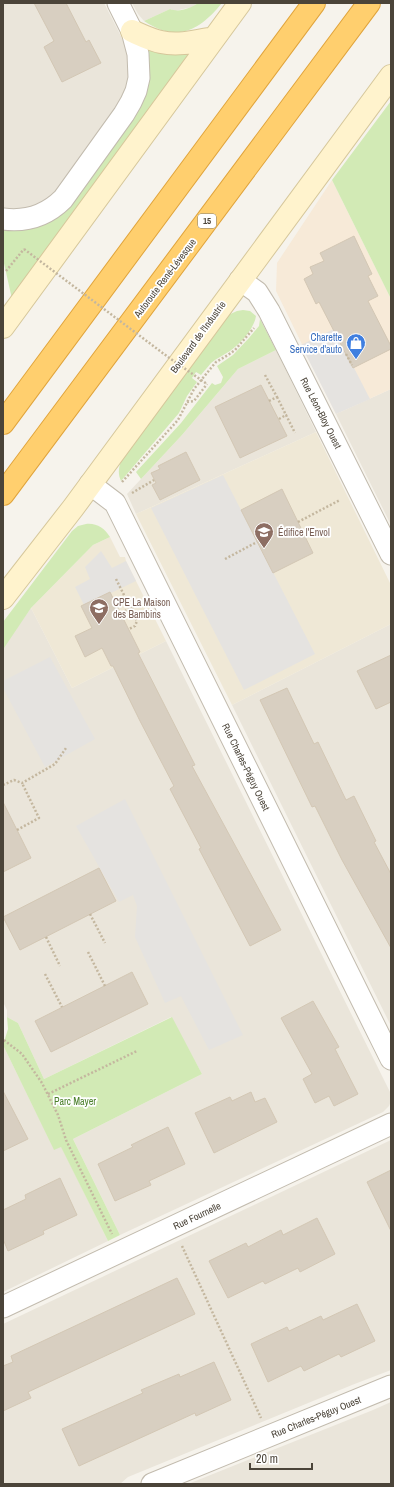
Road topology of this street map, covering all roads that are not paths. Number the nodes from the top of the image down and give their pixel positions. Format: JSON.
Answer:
{"nodes":[{"id":1,"x":118,"y":3,"type":"edge"},
{"id":2,"x":240,"y":3,"type":"edge"},
{"id":3,"x":314,"y":3,"type":"edge"},
{"id":4,"x":369,"y":3,"type":"edge"},
{"id":5,"x":132,"y":31,"type":"junction"},
{"id":6,"x":214,"y":38,"type":"junction"},
{"id":7,"x":391,"y":76,"type":"edge"},
{"id":8,"x":3,"y":219,"type":"edge"},
{"id":9,"x":240,"y":280,"type":"junction"},
{"id":10,"x":4,"y":321,"type":"edge"},
{"id":11,"x":3,"y":423,"type":"edge"},
{"id":12,"x":90,"y":484,"type":"junction"},
{"id":13,"x":3,"y":494,"type":"edge"},
{"id":14,"x":391,"y":554,"type":"edge"},
{"id":15,"x":3,"y":598,"type":"edge"},
{"id":16,"x":391,"y":1059,"type":"edge"},
{"id":17,"x":391,"y":1124,"type":"edge"},
{"id":18,"x":3,"y":1307,"type":"edge"},
{"id":19,"x":391,"y":1386,"type":"edge"},
{"id":20,"x":152,"y":1484,"type":"edge"}],
"edges":[{"from":1,"to":5,"type":"street"},
{"from":2,"to":6,"type":"street"},
{"from":3,"to":11,"type":"highway"},
{"from":4,"to":13,"type":"highway","name":"Autoroute René-Lévesque","number":"15"},
{"from":5,"to":6,"type":"street"},
{"from":5,"to":8,"type":"street"},
{"from":6,"to":10,"type":"street"},
{"from":7,"to":9,"type":"street","name":"Boulevard de l'Industrie"},
{"from":9,"to":12,"type":"street","name":"Boulevard de l'Industrie"},
{"from":9,"to":14,"type":"street","name":"Rue Léon-Bloy Ouest"},
{"from":12,"to":15,"type":"street","name":"Boulevard de l'Industrie"},
{"from":12,"to":16,"type":"street","name":"Rue Charles-Péguy Ouest"},
{"from":17,"to":18,"type":"street","name":"Rue Fournelle"},
{"from":19,"to":20,"type":"street","name":"Rue Charles-Péguy Ouest"}]}
